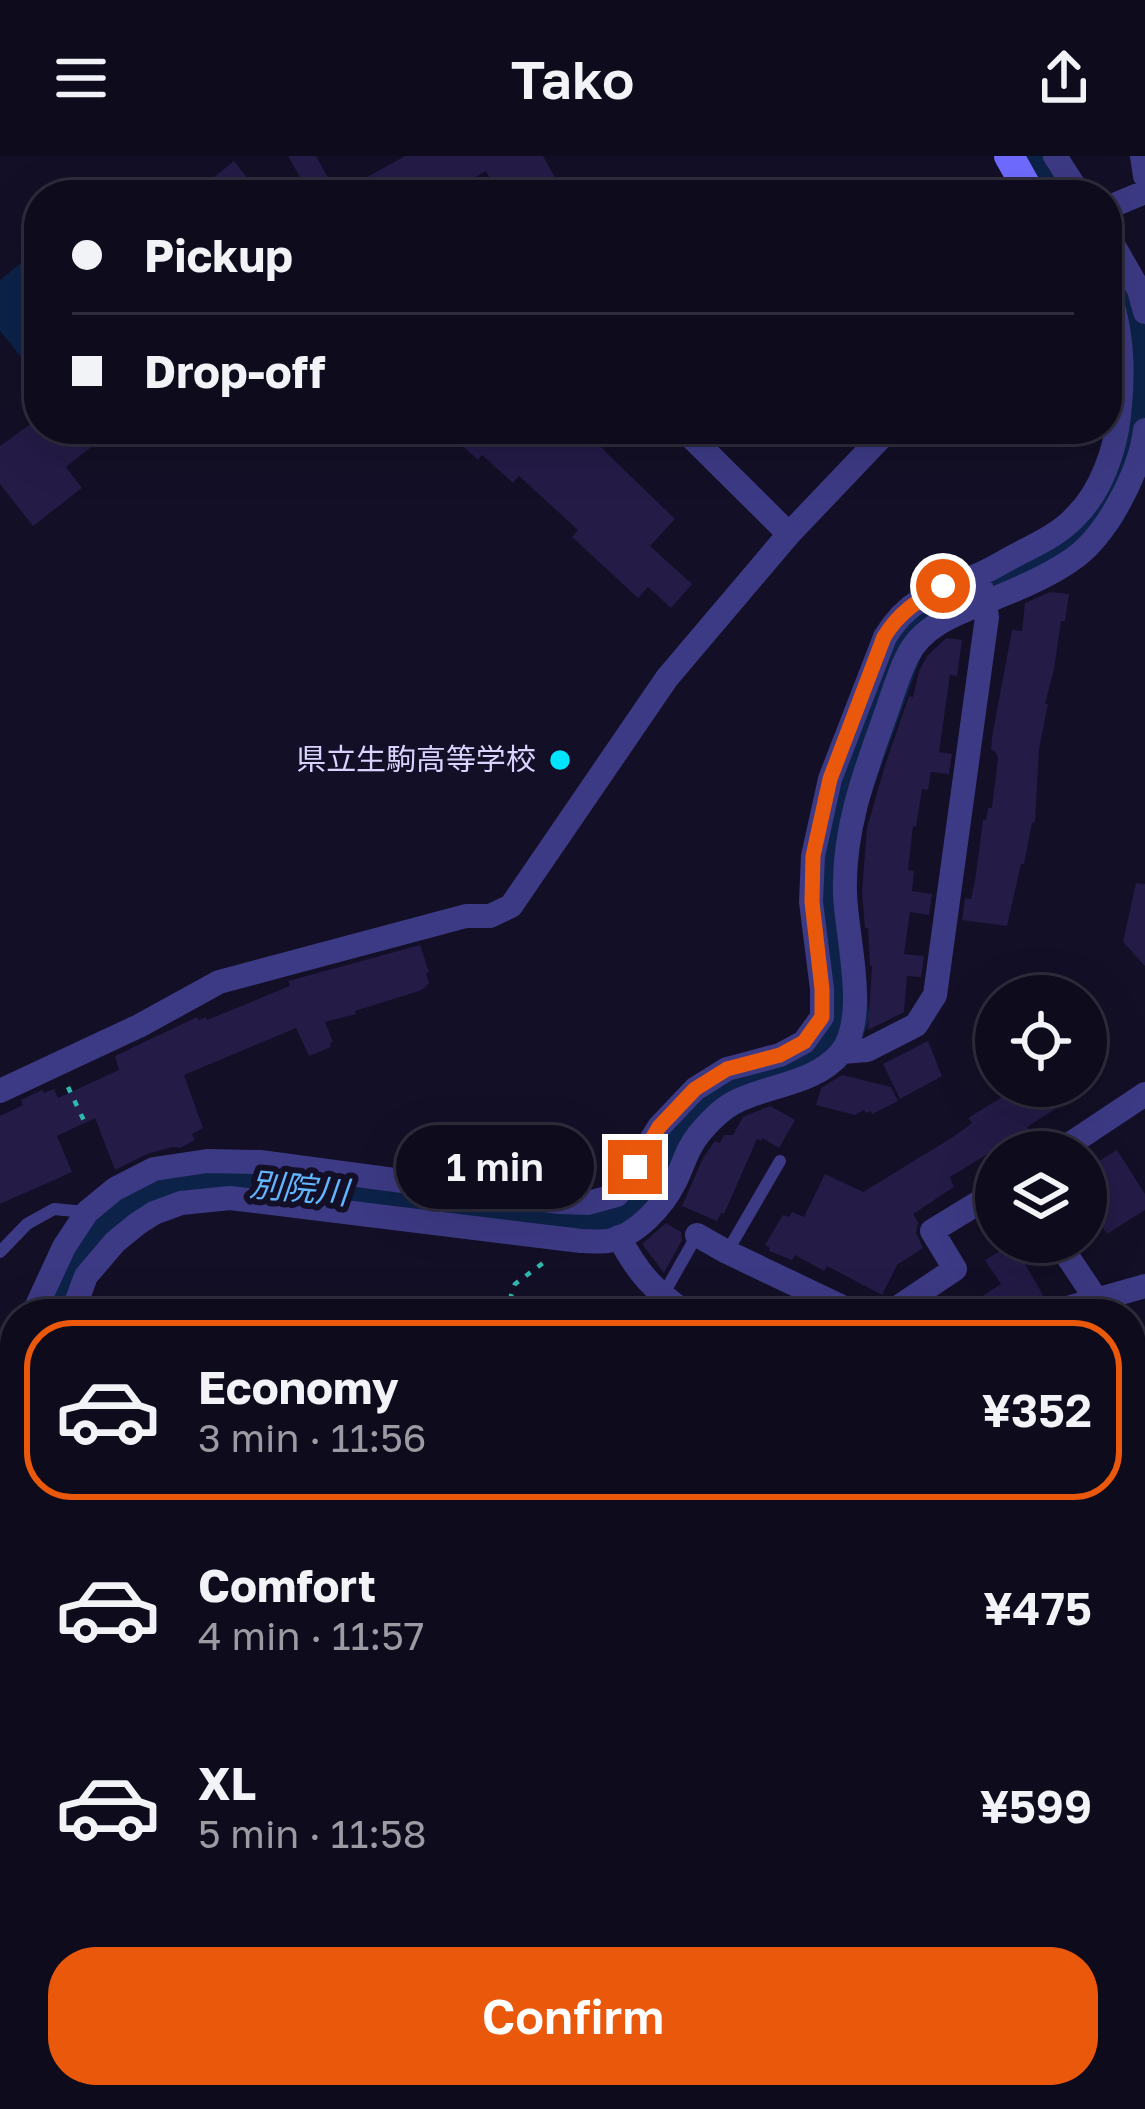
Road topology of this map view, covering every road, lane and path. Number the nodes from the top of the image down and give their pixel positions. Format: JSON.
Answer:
{"nodes":[{"id":1,"x":1142,"y":156,"type":"edge"},
{"id":2,"x":1145,"y":176,"type":"edge"},
{"id":3,"x":1122,"y":260,"type":"edge"},
{"id":4,"x":1145,"y":312,"type":"edge"},
{"id":5,"x":1145,"y":430,"type":"edge"},
{"id":6,"x":698,"y":444,"type":"edge"},
{"id":7,"x":875,"y":444,"type":"edge"},
{"id":8,"x":1114,"y":444,"type":"edge"},
{"id":9,"x":789,"y":534,"type":"junction"},
{"id":10,"x":977,"y":576,"type":"junction"},
{"id":11,"x":986,"y":602,"type":"junction"},
{"id":12,"x":842,"y":1052,"type":"junction"},
{"id":13,"x":58,"y":1065,"type":"junction"},
{"id":14,"x":0,"y":1091,"type":"edge"},
{"id":15,"x":1145,"y":1094,"type":"edge"},
{"id":16,"x":86,"y":1125,"type":"dead end"},
{"id":17,"x":1090,"y":1131,"type":"edge"},
{"id":18,"x":779,"y":1161,"type":"dead end"},
{"id":19,"x":975,"y":1205,"type":"edge"},
{"id":20,"x":87,"y":1212,"type":"junction"},
{"id":21,"x":697,"y":1235,"type":"joint"},
{"id":22,"x":620,"y":1237,"type":"junction"},
{"id":23,"x":0,"y":1252,"type":"edge"},
{"id":24,"x":727,"y":1252,"type":"junction"},
{"id":25,"x":1072,"y":1263,"type":"edge"},
{"id":26,"x":1145,"y":1286,"type":"edge"},
{"id":27,"x":662,"y":1296,"type":"junction"},
{"id":28,"x":40,"y":1299,"type":"edge"},
{"id":29,"x":78,"y":1299,"type":"edge"},
{"id":30,"x":666,"y":1299,"type":"edge"},
{"id":31,"x":826,"y":1299,"type":"edge"},
{"id":32,"x":911,"y":1299,"type":"edge"},
{"id":33,"x":1096,"y":1299,"type":"edge"},
{"id":34,"x":1099,"y":1299,"type":"edge"}],
"edges":[{"from":1,"to":2,"type":"street"},
{"from":3,"to":4,"type":"street"},
{"from":5,"to":11,"type":"street"},
{"from":6,"to":9,"type":"street"},
{"from":7,"to":9,"type":"street"},
{"from":8,"to":10,"type":"street"},
{"from":9,"to":13,"type":"street"},
{"from":10,"to":11,"type":"street"},
{"from":10,"to":20,"type":"street"},
{"from":11,"to":12,"type":"street"},
{"from":11,"to":12,"type":"street"},
{"from":12,"to":22,"type":"street"},
{"from":13,"to":14,"type":"street"},
{"from":13,"to":16,"type":"path"},
{"from":15,"to":17,"type":"street"},
{"from":18,"to":24,"type":"lane"},
{"from":19,"to":32,"type":"street"},
{"from":20,"to":23,"type":"lane"},
{"from":20,"to":28,"type":"street"},
{"from":21,"to":24,"type":"street"},
{"from":21,"to":27,"type":"lane"},
{"from":22,"to":27,"type":"street"},
{"from":22,"to":29,"type":"street"},
{"from":24,"to":31,"type":"street"},
{"from":25,"to":33,"type":"street","bridge":true},
{"from":26,"to":34,"type":"street"},
{"from":27,"to":30,"type":"street"}]}
